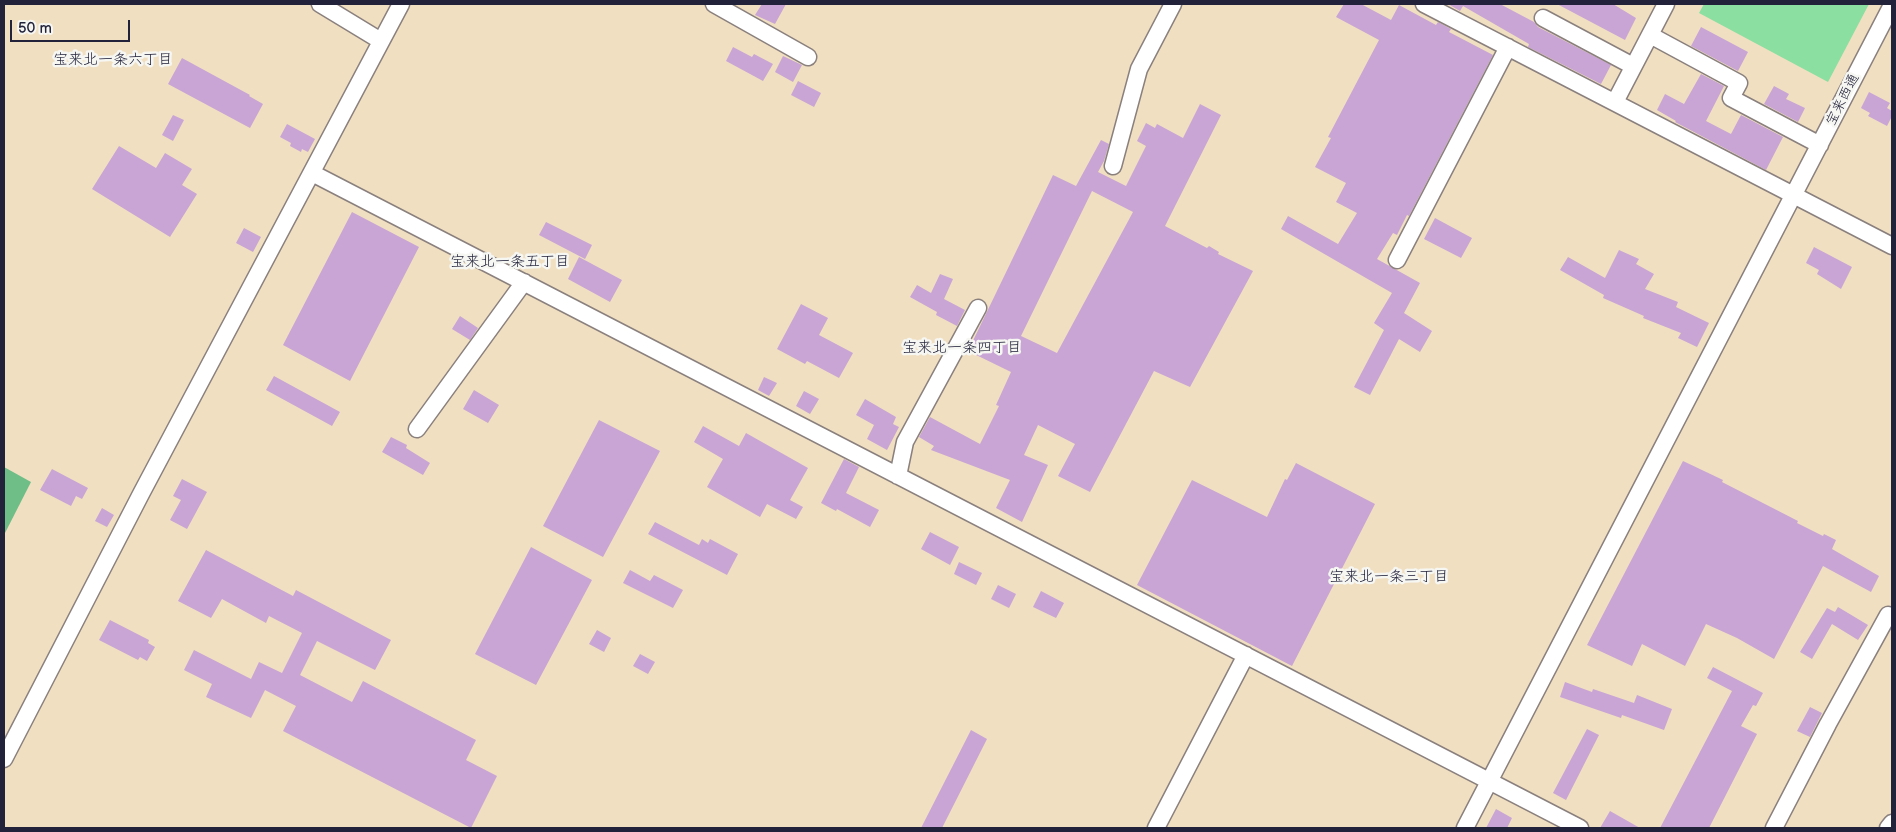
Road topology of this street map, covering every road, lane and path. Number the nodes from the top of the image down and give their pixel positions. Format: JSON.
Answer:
{"nodes":[{"id":1,"x":320,"y":4,"type":"edge"},
{"id":2,"x":401,"y":4,"type":"edge"},
{"id":3,"x":714,"y":4,"type":"edge"},
{"id":4,"x":1173,"y":4,"type":"edge"},
{"id":5,"x":1424,"y":4,"type":"edge"},
{"id":6,"x":1666,"y":4,"type":"edge"},
{"id":7,"x":1892,"y":4,"type":"edge"},
{"id":8,"x":1543,"y":18,"type":"dead end"},
{"id":9,"x":1650,"y":35,"type":"junction"},
{"id":10,"x":381,"y":41,"type":"junction"},
{"id":11,"x":1508,"y":47,"type":"junction"},
{"id":12,"x":808,"y":57,"type":"dead end"},
{"id":13,"x":1633,"y":66,"type":"junction"},
{"id":14,"x":1615,"y":102,"type":"junction"},
{"id":15,"x":1820,"y":145,"type":"junction"},
{"id":16,"x":1113,"y":166,"type":"dead end"},
{"id":17,"x":312,"y":173,"type":"junction"},
{"id":18,"x":1794,"y":195,"type":"junction"},
{"id":19,"x":1892,"y":246,"type":"edge"},
{"id":20,"x":1397,"y":260,"type":"dead end"},
{"id":21,"x":524,"y":282,"type":"junction"},
{"id":22,"x":978,"y":308,"type":"dead end"},
{"id":23,"x":417,"y":429,"type":"dead end"},
{"id":24,"x":898,"y":476,"type":"junction"},
{"id":25,"x":1892,"y":617,"type":"edge"},
{"id":26,"x":1246,"y":655,"type":"junction"},
{"id":27,"x":4,"y":759,"type":"edge"},
{"id":28,"x":1490,"y":782,"type":"junction"},
{"id":29,"x":1892,"y":824,"type":"edge"},
{"id":30,"x":1156,"y":828,"type":"edge"},
{"id":31,"x":1466,"y":828,"type":"edge"},
{"id":32,"x":1580,"y":828,"type":"edge"},
{"id":33,"x":1774,"y":828,"type":"edge"},
{"id":34,"x":1888,"y":828,"type":"edge"}],
"edges":[{"from":1,"to":10,"type":"street"},
{"from":2,"to":10,"type":"street"},
{"from":3,"to":12,"type":"street"},
{"from":4,"to":16,"type":"street"},
{"from":5,"to":11,"type":"street"},
{"from":6,"to":9,"type":"street"},
{"from":7,"to":15,"type":"street","name":"宝来西通"},
{"from":8,"to":13,"type":"street"},
{"from":9,"to":13,"type":"street"},
{"from":9,"to":15,"type":"street"},
{"from":10,"to":17,"type":"street"},
{"from":11,"to":14,"type":"street"},
{"from":11,"to":20,"type":"street"},
{"from":13,"to":14,"type":"street"},
{"from":14,"to":18,"type":"street"},
{"from":15,"to":18,"type":"street","name":"宝来西通"},
{"from":17,"to":21,"type":"street"},
{"from":17,"to":27,"type":"street"},
{"from":18,"to":19,"type":"street"},
{"from":18,"to":28,"type":"street","name":"宝来西通"},
{"from":21,"to":23,"type":"street"},
{"from":21,"to":24,"type":"street"},
{"from":22,"to":24,"type":"street"},
{"from":24,"to":26,"type":"street"},
{"from":25,"to":33,"type":"street"},
{"from":26,"to":28,"type":"street"},
{"from":26,"to":30,"type":"street"},
{"from":28,"to":31,"type":"street","name":"宝来西通"},
{"from":28,"to":32,"type":"street"},
{"from":29,"to":34,"type":"street"}]}
